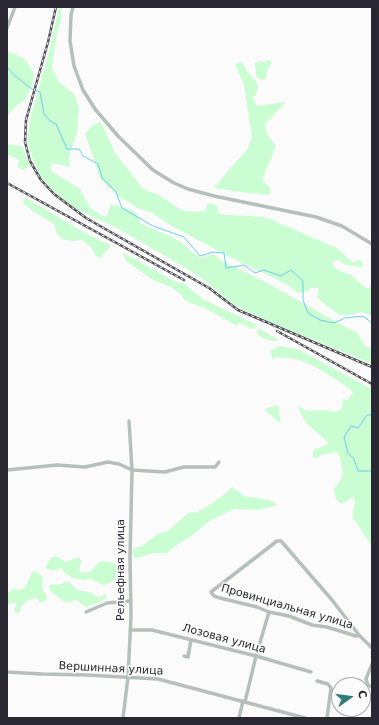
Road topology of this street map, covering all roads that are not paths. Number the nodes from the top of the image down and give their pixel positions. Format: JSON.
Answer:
{"nodes":[{"id":1,"x":15,"y":7,"type":"edge"},
{"id":2,"x":73,"y":7,"type":"edge"},
{"id":3,"x":7,"y":28,"type":"edge"},
{"id":4,"x":372,"y":244,"type":"edge"},
{"id":5,"x":129,"y":421,"type":"dead end"},
{"id":6,"x":219,"y":462,"type":"dead end"},
{"id":7,"x":7,"y":470,"type":"edge"},
{"id":8,"x":132,"y":470,"type":"junction"},
{"id":9,"x":131,"y":601,"type":"junction"},
{"id":10,"x":86,"y":612,"type":"dead end"},
{"id":11,"x":269,"y":612,"type":"junction"},
{"id":12,"x":130,"y":630,"type":"junction"},
{"id":13,"x":359,"y":635,"type":"junction"},
{"id":14,"x":191,"y":640,"type":"junction"},
{"id":15,"x":372,"y":648,"type":"edge"},
{"id":16,"x":184,"y":656,"type":"dead end"},
{"id":17,"x":256,"y":656,"type":"junction"},
{"id":18,"x":372,"y":664,"type":"edge"},
{"id":19,"x":7,"y":672,"type":"edge"},
{"id":20,"x":311,"y":672,"type":"dead end"},
{"id":21,"x":128,"y":677,"type":"junction"},
{"id":22,"x":317,"y":681,"type":"dead end"},
{"id":23,"x":372,"y":687,"type":"edge"},
{"id":24,"x":244,"y":702,"type":"junction"},
{"id":25,"x":123,"y":718,"type":"edge"},
{"id":26,"x":239,"y":718,"type":"edge"},
{"id":27,"x":305,"y":718,"type":"edge"},
{"id":28,"x":327,"y":718,"type":"edge"}],
"edges":[{"from":1,"to":3,"type":"street"},
{"from":2,"to":4,"type":"street"},
{"from":5,"to":8,"type":"street","name":"Рельефная улица"},
{"from":6,"to":8,"type":"street"},
{"from":7,"to":8,"type":"street"},
{"from":8,"to":9,"type":"street","name":"Рельефная улица"},
{"from":9,"to":10,"type":"street"},
{"from":9,"to":12,"type":"street","name":"Рельефная улица"},
{"from":11,"to":13,"type":"street","name":"Провинциальная улица"},
{"from":11,"to":13,"type":"street","name":"Провинциальная улица"},
{"from":11,"to":17,"type":"street"},
{"from":12,"to":14,"type":"street","name":"Лозовая улица"},
{"from":12,"to":21,"type":"street","name":"Рельефная улица"},
{"from":13,"to":15,"type":"street"},
{"from":14,"to":16,"type":"street"},
{"from":14,"to":17,"type":"street","name":"Лозовая улица"},
{"from":17,"to":20,"type":"street","name":"Лозовая улица"},
{"from":17,"to":24,"type":"street"},
{"from":18,"to":23,"type":"street"},
{"from":19,"to":21,"type":"street","name":"Вершинная улица"},
{"from":21,"to":24,"type":"street","name":"Вершинная улица"},
{"from":21,"to":25,"type":"street","name":"Рельефная улица"},
{"from":22,"to":28,"type":"street"},
{"from":24,"to":26,"type":"street"},
{"from":24,"to":27,"type":"street","name":"Вершинная улица"}]}
